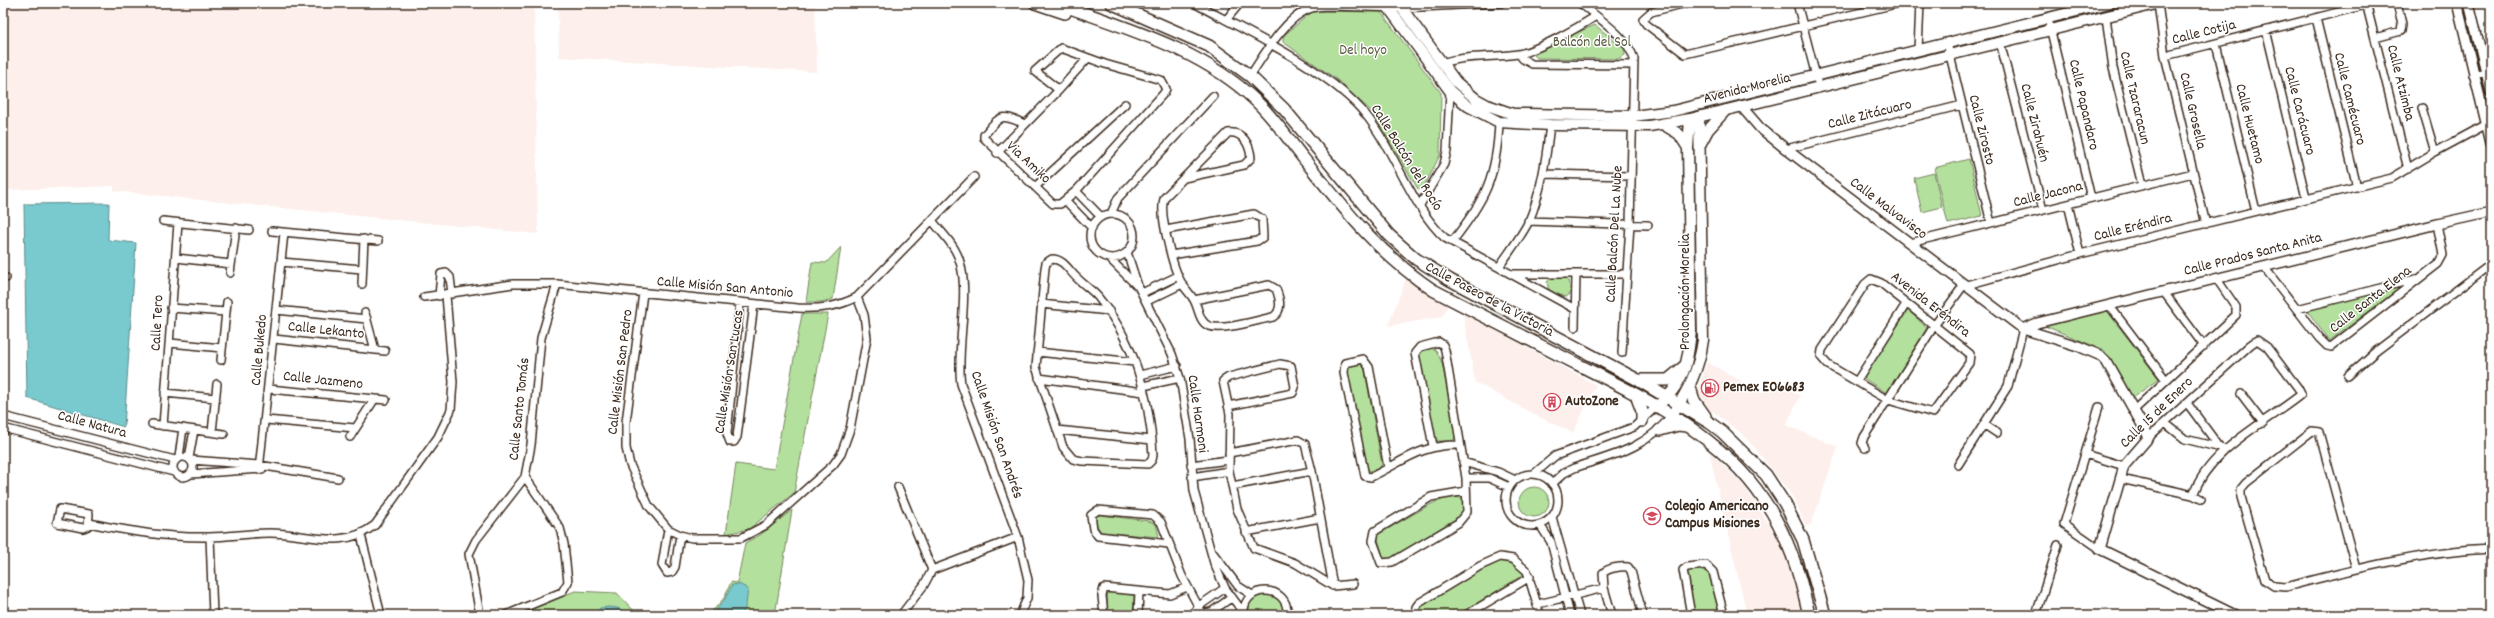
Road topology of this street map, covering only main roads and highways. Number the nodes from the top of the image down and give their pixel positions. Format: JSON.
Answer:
{"nodes":[{"id":1,"x":1035,"y":3,"type":"edge"},
{"id":2,"x":1056,"y":3,"type":"edge"},
{"id":3,"x":1111,"y":3,"type":"edge"},
{"id":4,"x":2109,"y":3,"type":"edge"},
{"id":5,"x":2158,"y":3,"type":"edge"},
{"id":6,"x":1386,"y":5,"type":"edge"},
{"id":7,"x":1399,"y":5,"type":"edge"},
{"id":8,"x":1153,"y":39,"type":"junction"},
{"id":9,"x":1727,"y":109,"type":"junction"},
{"id":10,"x":1695,"y":118,"type":"junction"},
{"id":11,"x":1633,"y":120,"type":"junction"},
{"id":12,"x":1664,"y":125,"type":"junction"},
{"id":13,"x":1699,"y":146,"type":"junction"},
{"id":14,"x":1688,"y":148,"type":"junction"},
{"id":15,"x":1687,"y":361,"type":"junction"},
{"id":16,"x":1698,"y":368,"type":"junction"},
{"id":17,"x":1638,"y":380,"type":"junction"},
{"id":18,"x":1690,"y":386,"type":"junction"},
{"id":19,"x":1636,"y":395,"type":"junction"},
{"id":20,"x":1668,"y":398,"type":"junction"},
{"id":21,"x":1679,"y":404,"type":"junction"},
{"id":22,"x":1656,"y":407,"type":"junction"},
{"id":23,"x":1671,"y":416,"type":"junction"},
{"id":24,"x":1642,"y":421,"type":"road end"},
{"id":25,"x":1710,"y":423,"type":"junction"},
{"id":26,"x":1687,"y":427,"type":"junction"},
{"id":27,"x":1660,"y":430,"type":"road end"},
{"id":28,"x":1805,"y":597,"type":"junction"},
{"id":29,"x":1809,"y":615,"type":"edge"},
{"id":30,"x":1825,"y":615,"type":"edge"}],
"edges":[{"from":1,"to":8,"type":"main road"},
{"from":2,"to":8,"type":"main road","name":"Calle Paseo de la Victoria"},
{"from":3,"to":17,"type":"main road","name":"Calle Paseo de la Victoria"},
{"from":4,"to":11,"type":"main road","name":"Avenida Morelia"},
{"from":5,"to":9,"type":"main road","name":"Avenida Morelia"},
{"from":6,"to":11,"type":"main road","name":"Avenida Morelia"},
{"from":7,"to":11,"type":"main road","name":"Avenida Morelia"},
{"from":8,"to":19,"type":"main road","name":"Calle Paseo de la Victoria"},
{"from":9,"to":10,"type":"main road","name":"Avenida Morelia"},
{"from":9,"to":13,"type":"main road"},
{"from":10,"to":12,"type":"main road","name":"Avenida Morelia"},
{"from":10,"to":13,"type":"main road","name":"Prolongación Morelia"},
{"from":10,"to":14,"type":"main road","name":"Prolongación Morelia"},
{"from":11,"to":12,"type":"main road","name":"Avenida Morelia"},
{"from":12,"to":14,"type":"main road"},
{"from":13,"to":16,"type":"main road","name":"Prolongación Morelia"},
{"from":14,"to":15,"type":"main road","name":"Prolongación Morelia"},
{"from":15,"to":16,"type":"main road"},
{"from":15,"to":17,"type":"main road"},
{"from":15,"to":20,"type":"main road","name":"Prolongación Morelia"},
{"from":16,"to":18,"type":"main road","name":"Prolongación Morelia"},
{"from":17,"to":20,"type":"main road","name":"Calle Paseo de la Victoria"},
{"from":18,"to":21,"type":"main road","name":"Prolongación Morelia"},
{"from":18,"to":25,"type":"main road"},
{"from":19,"to":22,"type":"main road","name":"Calle Paseo de la Victoria"},
{"from":19,"to":24,"type":"main road"},
{"from":20,"to":21,"type":"main road","name":"Calle Paseo de la Victoria"},
{"from":20,"to":22,"type":"main road","name":"Prolongación Morelia"},
{"from":21,"to":23,"type":"main road","name":"Prolongación Morelia"},
{"from":21,"to":25,"type":"main road","name":"Calle Paseo de la Victoria"},
{"from":22,"to":23,"type":"main road","name":"Calle Paseo de la Victoria"},
{"from":23,"to":26,"type":"main road","name":"Calle Paseo de la Victoria"},
{"from":25,"to":30,"type":"main road","name":"Calle Paseo de la Victoria"},
{"from":26,"to":27,"type":"main road"},
{"from":26,"to":28,"type":"main road","name":"Calle Paseo de la Victoria"},
{"from":28,"to":29,"type":"main road","name":"Calle Paseo de la Victoria"},
{"from":28,"to":30,"type":"main road"}]}
